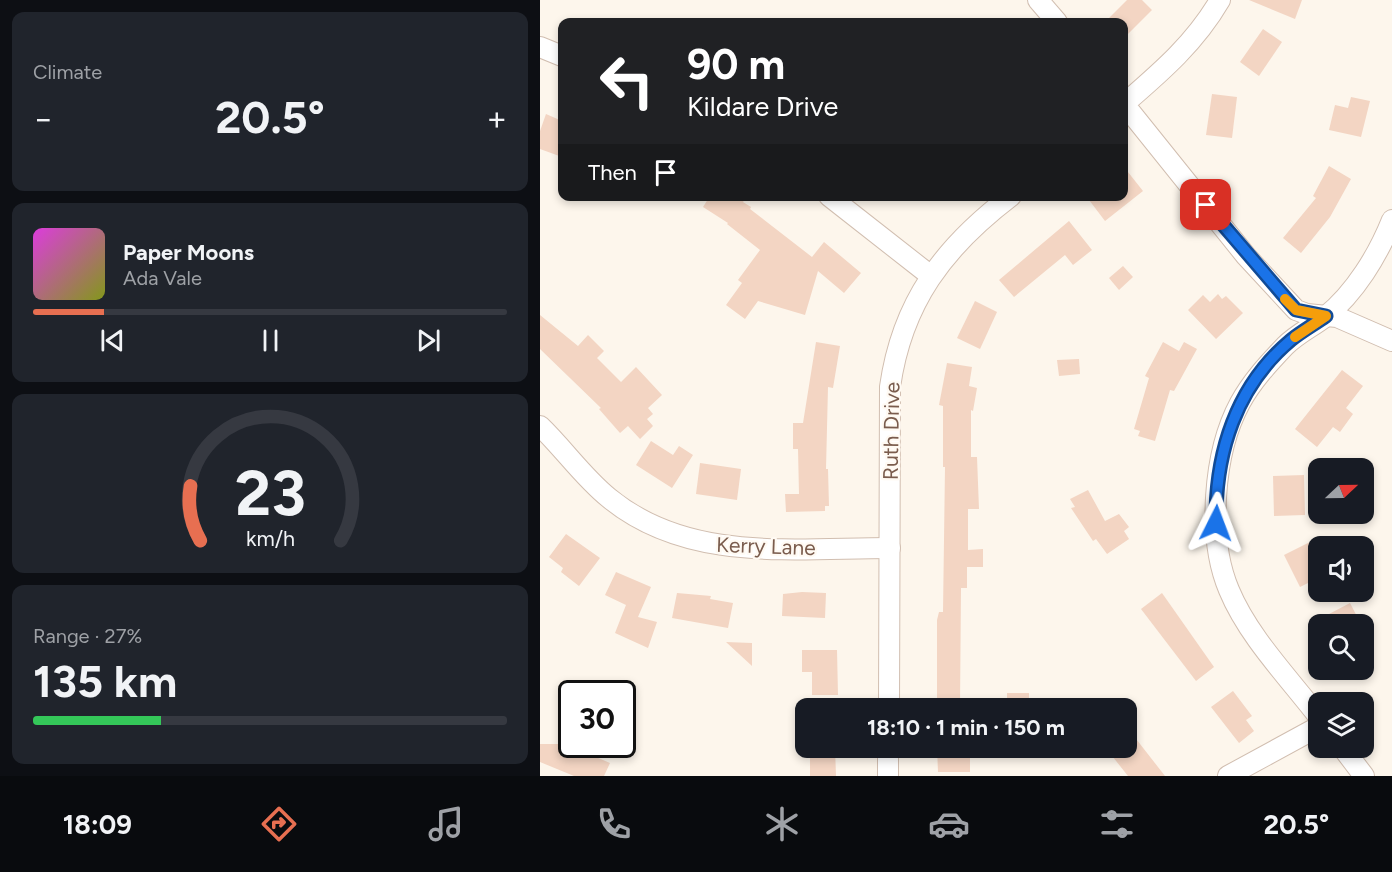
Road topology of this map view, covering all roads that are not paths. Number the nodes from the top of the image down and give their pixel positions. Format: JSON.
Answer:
{"nodes":[{"id":1,"x":1038,"y":0,"type":"edge"},
{"id":2,"x":1220,"y":0,"type":"edge"},
{"id":3,"x":1054,"y":18,"type":"edge"},
{"id":4,"x":540,"y":47,"type":"edge"},
{"id":5,"x":558,"y":54,"type":"edge"},
{"id":6,"x":1128,"y":101,"type":"edge"},
{"id":7,"x":1128,"y":109,"type":"edge"},
{"id":8,"x":835,"y":201,"type":"edge"},
{"id":9,"x":1005,"y":201,"type":"edge"},
{"id":10,"x":1392,"y":220,"type":"edge"},
{"id":11,"x":931,"y":276,"type":"junction"},
{"id":12,"x":1326,"y":316,"type":"junction"},
{"id":13,"x":1392,"y":341,"type":"edge"},
{"id":14,"x":540,"y":426,"type":"edge"},
{"id":15,"x":890,"y":548,"type":"junction"},
{"id":16,"x":889,"y":698,"type":"edge"},
{"id":17,"x":1308,"y":703,"type":"edge"},
{"id":18,"x":1308,"y":732,"type":"edge"},
{"id":19,"x":888,"y":758,"type":"edge"},
{"id":20,"x":1350,"y":758,"type":"edge"},
{"id":21,"x":888,"y":776,"type":"edge"},
{"id":22,"x":1228,"y":776,"type":"edge"},
{"id":23,"x":1364,"y":776,"type":"edge"}],
"edges":[{"from":1,"to":3,"type":"street"},
{"from":2,"to":6,"type":"street"},
{"from":4,"to":5,"type":"street"},
{"from":7,"to":12,"type":"street"},
{"from":8,"to":11,"type":"street"},
{"from":9,"to":11,"type":"street","name":"Ruth Drive"},
{"from":10,"to":12,"type":"street"},
{"from":11,"to":15,"type":"street","name":"Ruth Drive"},
{"from":12,"to":13,"type":"street"},
{"from":12,"to":17,"type":"street"},
{"from":14,"to":15,"type":"street","name":"Kerry Lane"},
{"from":15,"to":16,"type":"street","name":"Ruth Drive"},
{"from":18,"to":22,"type":"street"},
{"from":19,"to":21,"type":"street"},
{"from":20,"to":23,"type":"street"}]}
